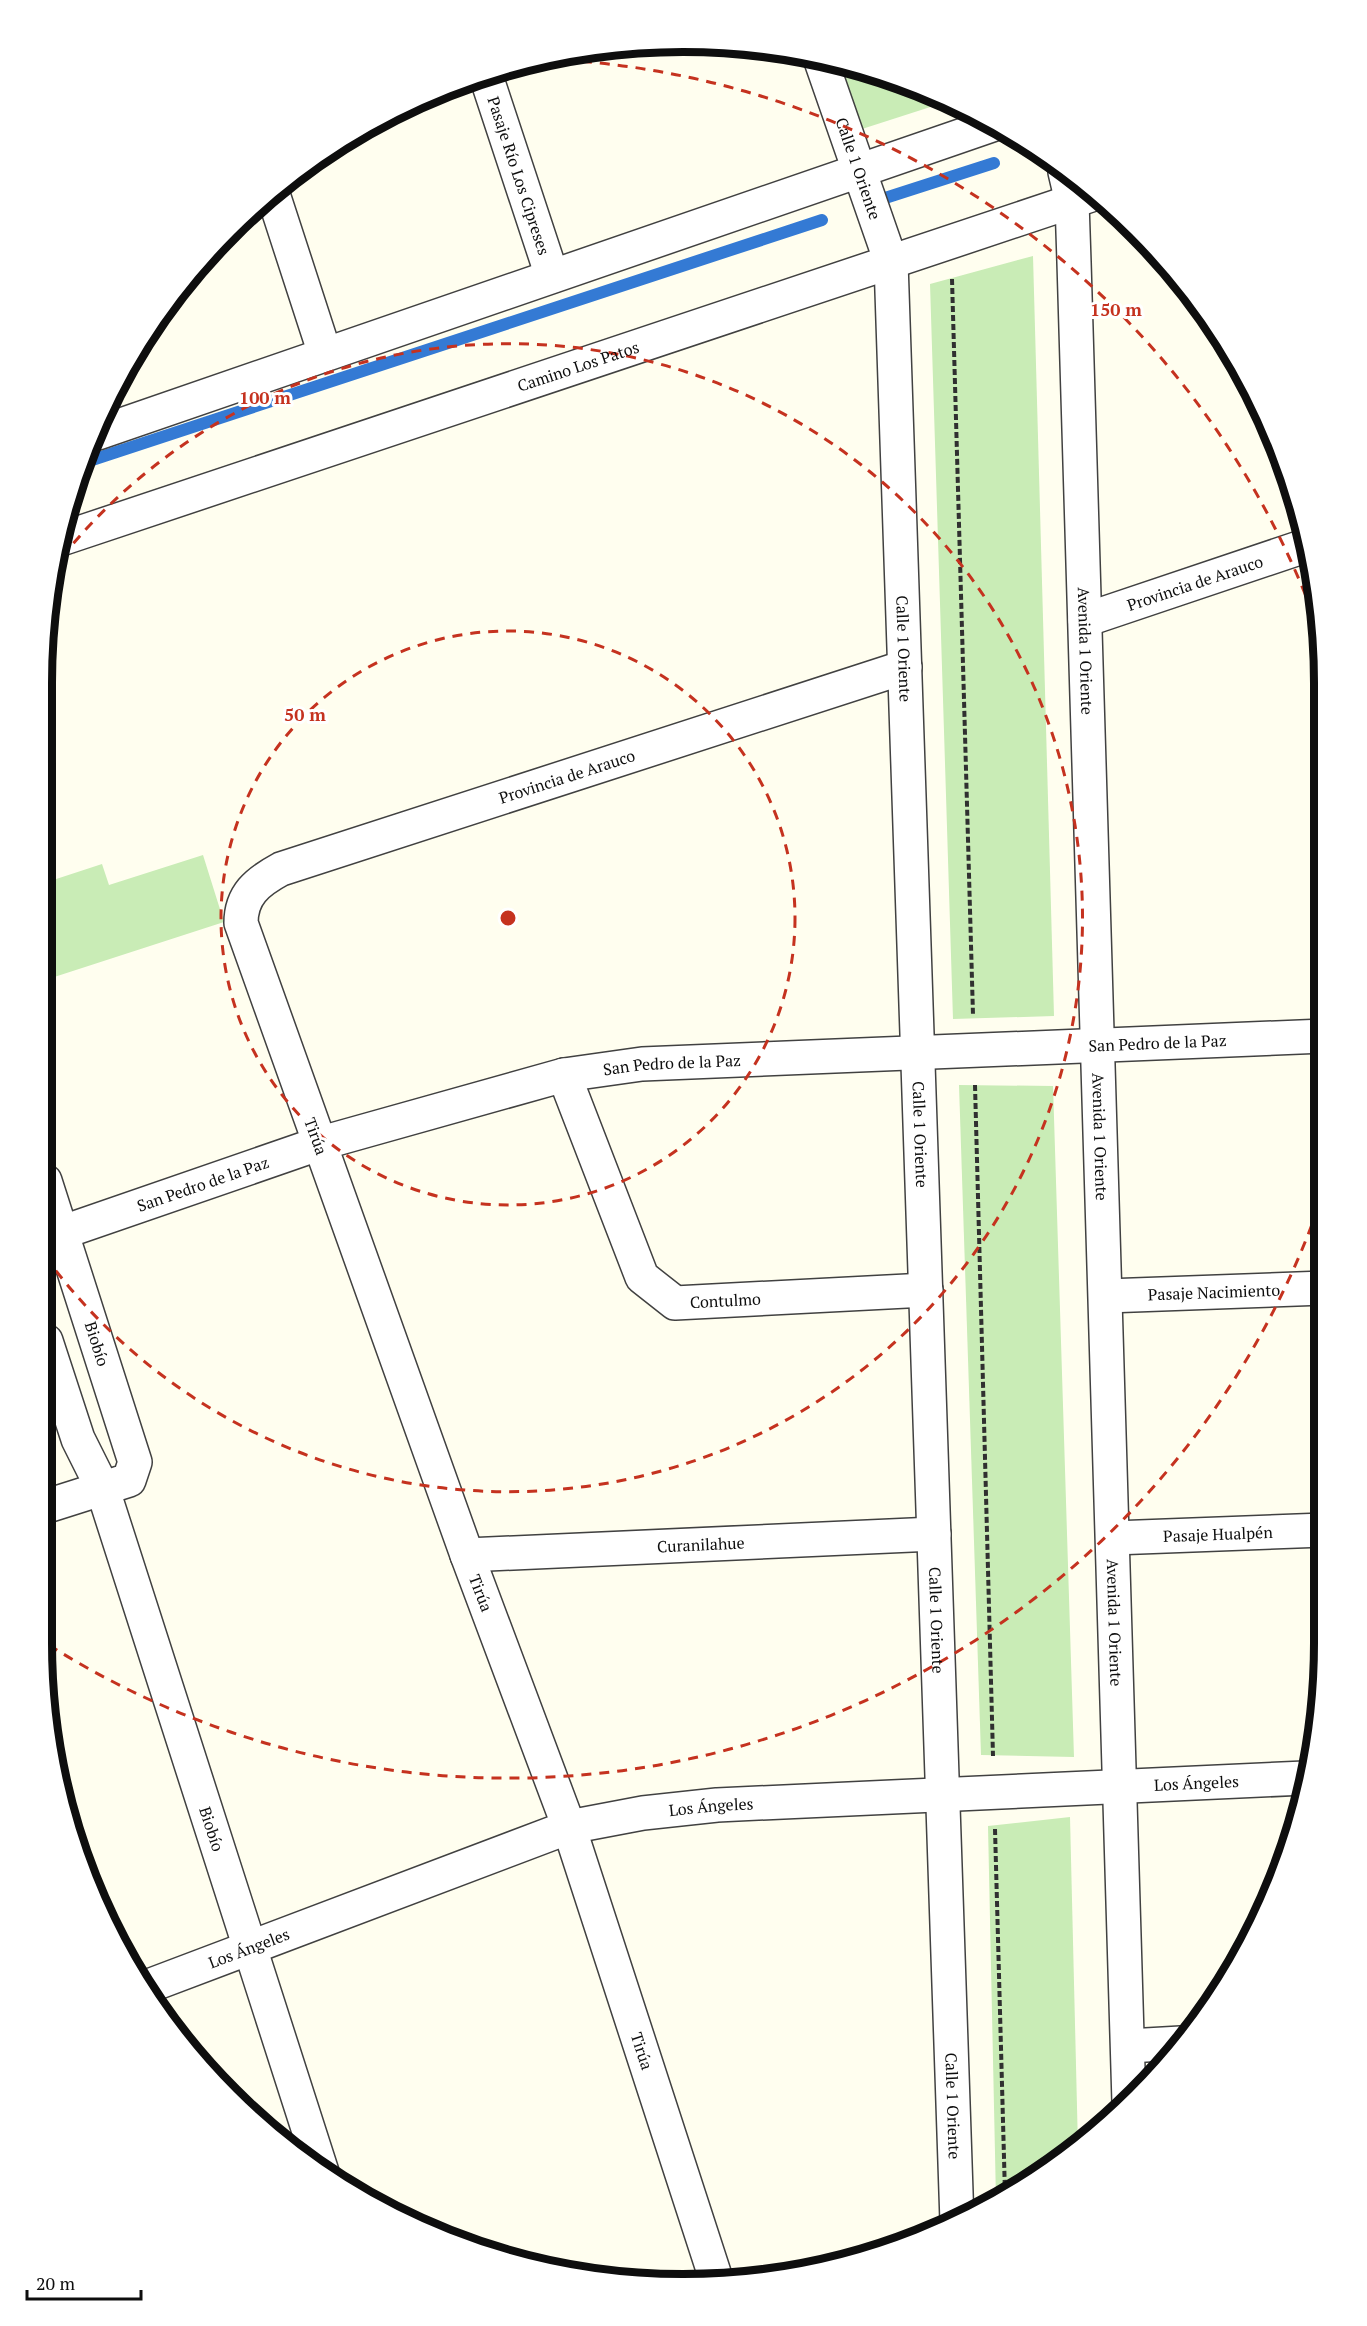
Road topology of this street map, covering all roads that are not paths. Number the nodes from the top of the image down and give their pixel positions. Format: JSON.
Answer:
{"nodes":[{"id":1,"x":824,"y":69,"type":"edge"},
{"id":2,"x":489,"y":84,"type":"edge"},
{"id":3,"x":982,"y":128,"type":"edge"},
{"id":4,"x":859,"y":171,"type":"junction"},
{"id":5,"x":1076,"y":190,"type":"edge"},
{"id":6,"x":276,"y":202,"type":"edge"},
{"id":7,"x":891,"y":262,"type":"junction"},
{"id":8,"x":552,"y":276,"type":"junction"},
{"id":9,"x":326,"y":354,"type":"junction"},
{"id":10,"x":106,"y":430,"type":"edge"},
{"id":11,"x":70,"y":536,"type":"edge"},
{"id":12,"x":1299,"y":548,"type":"edge"},
{"id":13,"x":1086,"y":620,"type":"junction"},
{"id":14,"x":905,"y":667,"type":"junction"},
{"id":15,"x":241,"y":906,"type":"joint"},
{"id":16,"x":1314,"y":1036,"type":"edge"},
{"id":17,"x":1098,"y":1046,"type":"junction"},
{"id":18,"x":918,"y":1053,"type":"junction"},
{"id":19,"x":564,"y":1075,"type":"junction"},
{"id":20,"x":318,"y":1144,"type":"junction"},
{"id":21,"x":54,"y":1235,"type":"edge"},
{"id":22,"x":1314,"y":1288,"type":"edge"},
{"id":23,"x":926,"y":1290,"type":"junction"},
{"id":24,"x":1106,"y":1296,"type":"junction"},
{"id":25,"x":52,"y":1359,"type":"edge"},
{"id":26,"x":102,"y":1487,"type":"junction"},
{"id":27,"x":52,"y":1504,"type":"edge"},
{"id":28,"x":1314,"y":1530,"type":"edge"},
{"id":29,"x":934,"y":1534,"type":"junction"},
{"id":30,"x":1113,"y":1538,"type":"junction"},
{"id":31,"x":467,"y":1555,"type":"junction"},
{"id":32,"x":1299,"y":1778,"type":"edge"},
{"id":33,"x":1120,"y":1788,"type":"junction"},
{"id":34,"x":943,"y":1796,"type":"junction"},
{"id":35,"x":569,"y":1827,"type":"junction"},
{"id":36,"x":250,"y":1947,"type":"junction"},
{"id":37,"x":153,"y":1984,"type":"edge"},
{"id":38,"x":1171,"y":2044,"type":"edge"},
{"id":39,"x":1128,"y":2046,"type":"junction"},
{"id":40,"x":1129,"y":2090,"type":"edge"},
{"id":41,"x":317,"y":2156,"type":"edge"},
{"id":42,"x":957,"y":2211,"type":"edge"},
{"id":43,"x":714,"y":2273,"type":"edge"}],
"edges":[{"from":1,"to":4,"type":"street","name":"Calle 1 Oriente"},
{"from":2,"to":8,"type":"street","name":"Pasaje Río Los Cipreses"},
{"from":3,"to":4,"type":"street"},
{"from":4,"to":7,"type":"street","name":"Calle 1 Oriente"},
{"from":4,"to":8,"type":"street"},
{"from":5,"to":7,"type":"street","name":"Camino Los Patos"},
{"from":5,"to":13,"type":"street","name":"Avenida 1 Oriente"},
{"from":6,"to":9,"type":"street"},
{"from":7,"to":11,"type":"street","name":"Camino Los Patos"},
{"from":7,"to":14,"type":"street","name":"Calle 1 Oriente"},
{"from":8,"to":9,"type":"street"},
{"from":9,"to":10,"type":"street"},
{"from":12,"to":13,"type":"street","name":"Provincia de Arauco"},
{"from":13,"to":17,"type":"street","name":"Avenida 1 Oriente"},
{"from":14,"to":15,"type":"street","name":"Provincia de Arauco"},
{"from":14,"to":18,"type":"street","name":"Calle 1 Oriente"},
{"from":15,"to":20,"type":"street","name":"Tirúa"},
{"from":16,"to":17,"type":"street","name":"San Pedro de la Paz"},
{"from":17,"to":18,"type":"street","name":"San Pedro de la Paz"},
{"from":17,"to":24,"type":"street","name":"Avenida 1 Oriente"},
{"from":18,"to":19,"type":"street","name":"San Pedro de la Paz"},
{"from":18,"to":23,"type":"street","name":"Calle 1 Oriente"},
{"from":19,"to":20,"type":"street","name":"San Pedro de la Paz"},
{"from":19,"to":23,"type":"street","name":"Contulmo"},
{"from":20,"to":21,"type":"street","name":"San Pedro de la Paz"},
{"from":20,"to":31,"type":"street","name":"Tirúa"},
{"from":21,"to":26,"type":"street","name":"Biobío"},
{"from":22,"to":24,"type":"street","name":"Pasaje Nacimiento"},
{"from":23,"to":29,"type":"street","name":"Calle 1 Oriente"},
{"from":24,"to":30,"type":"street","name":"Avenida 1 Oriente"},
{"from":25,"to":26,"type":"street","name":"Biobío"},
{"from":26,"to":27,"type":"street"},
{"from":26,"to":36,"type":"street","name":"Biobío"},
{"from":28,"to":30,"type":"street","name":"Pasaje Hualpén"},
{"from":29,"to":31,"type":"street","name":"Curanilahue"},
{"from":29,"to":34,"type":"street","name":"Calle 1 Oriente"},
{"from":30,"to":33,"type":"street","name":"Avenida 1 Oriente"},
{"from":31,"to":35,"type":"street","name":"Tirúa"},
{"from":32,"to":33,"type":"street","name":"Los Ángeles"},
{"from":33,"to":34,"type":"street","name":"Los Ángeles"},
{"from":33,"to":39,"type":"street","name":"Avenida 1 Oriente"},
{"from":34,"to":35,"type":"street","name":"Los Ángeles"},
{"from":34,"to":42,"type":"street","name":"Calle 1 Oriente"},
{"from":35,"to":36,"type":"street","name":"Los Ángeles"},
{"from":35,"to":43,"type":"street","name":"Tirúa"},
{"from":36,"to":37,"type":"street","name":"Los Ángeles"},
{"from":36,"to":41,"type":"street","name":"Biobío"},
{"from":38,"to":39,"type":"street"},
{"from":39,"to":40,"type":"street","name":"Avenida 1 Oriente"}]}
